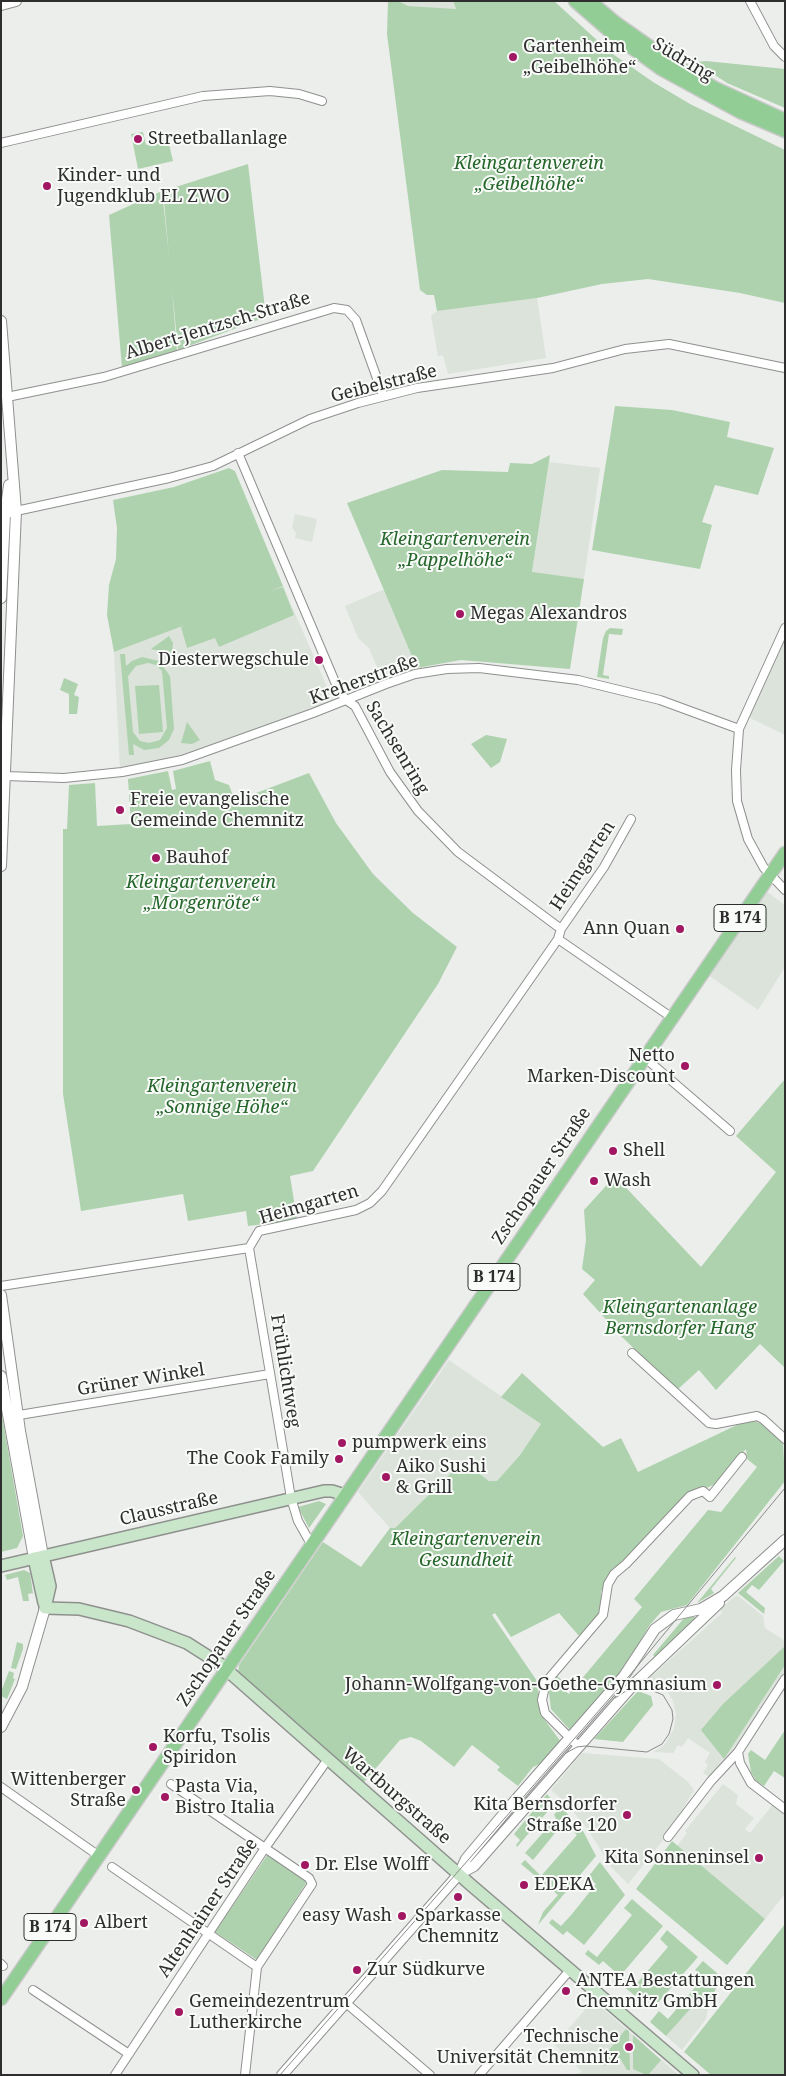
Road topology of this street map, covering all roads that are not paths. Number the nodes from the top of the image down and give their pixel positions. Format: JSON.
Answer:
{"nodes":[{"id":1,"x":16,"y":1,"type":"edge"},
{"id":2,"x":575,"y":1,"type":"edge"},
{"id":3,"x":590,"y":1,"type":"edge"},
{"id":4,"x":750,"y":1,"type":"edge"},
{"id":5,"x":1,"y":5,"type":"edge"},
{"id":6,"x":785,"y":57,"type":"edge"},
{"id":7,"x":322,"y":102,"type":"dead end"},
{"id":8,"x":785,"y":120,"type":"edge"},
{"id":9,"x":785,"y":131,"type":"edge"},
{"id":10,"x":1,"y":143,"type":"edge"},
{"id":11,"x":1,"y":320,"type":"edge"},
{"id":12,"x":3,"y":364,"type":"edge"},
{"id":13,"x":785,"y":368,"type":"edge"},
{"id":14,"x":383,"y":395,"type":"junction"},
{"id":15,"x":7,"y":397,"type":"junction"},
{"id":16,"x":238,"y":453,"type":"junction"},
{"id":17,"x":11,"y":471,"type":"junction"},
{"id":18,"x":16,"y":511,"type":"junction"},
{"id":19,"x":3,"y":516,"type":"edge"},
{"id":20,"x":1,"y":598,"type":"edge"},
{"id":21,"x":785,"y":628,"type":"edge"},
{"id":22,"x":346,"y":700,"type":"junction"},
{"id":23,"x":739,"y":729,"type":"junction"},
{"id":24,"x":3,"y":774,"type":"edge"},
{"id":25,"x":630,"y":819,"type":"dead end"},
{"id":26,"x":785,"y":852,"type":"edge"},
{"id":27,"x":1,"y":866,"type":"edge"},
{"id":28,"x":769,"y":875,"type":"junction"},
{"id":29,"x":785,"y":890,"type":"edge"},
{"id":30,"x":561,"y":929,"type":"junction"},
{"id":31,"x":558,"y":939,"type":"junction"},
{"id":32,"x":671,"y":1017,"type":"junction"},
{"id":33,"x":644,"y":1056,"type":"junction"},
{"id":34,"x":730,"y":1131,"type":"dead end"},
{"id":35,"x":249,"y":1248,"type":"junction"},
{"id":36,"x":1,"y":1286,"type":"edge"},
{"id":37,"x":1,"y":1295,"type":"edge"},
{"id":38,"x":632,"y":1353,"type":"dead end"},
{"id":39,"x":270,"y":1374,"type":"junction"},
{"id":40,"x":1,"y":1376,"type":"edge"},
{"id":41,"x":12,"y":1416,"type":"junction"},
{"id":42,"x":785,"y":1439,"type":"edge"},
{"id":43,"x":742,"y":1457,"type":"dead end"},
{"id":44,"x":345,"y":1495,"type":"junction"},
{"id":45,"x":291,"y":1498,"type":"junction"},
{"id":46,"x":785,"y":1540,"type":"edge"},
{"id":47,"x":311,"y":1544,"type":"junction"},
{"id":48,"x":39,"y":1557,"type":"junction"},
{"id":49,"x":1,"y":1566,"type":"edge"},
{"id":50,"x":723,"y":1596,"type":"junction"},
{"id":51,"x":45,"y":1608,"type":"junction"},
{"id":52,"x":226,"y":1670,"type":"junction"},
{"id":53,"x":785,"y":1679,"type":"edge"},
{"id":54,"x":1,"y":1726,"type":"edge"},
{"id":55,"x":570,"y":1738,"type":"junction"},
{"id":56,"x":578,"y":1746,"type":"junction"},
{"id":57,"x":738,"y":1752,"type":"junction"},
{"id":58,"x":328,"y":1759,"type":"junction"},
{"id":59,"x":171,"y":1784,"type":"dead end"},
{"id":60,"x":1,"y":1787,"type":"edge"},
{"id":61,"x":785,"y":1809,"type":"edge"},
{"id":62,"x":668,"y":1837,"type":"dead end"},
{"id":63,"x":265,"y":1848,"type":"junction"},
{"id":64,"x":99,"y":1856,"type":"junction"},
{"id":65,"x":112,"y":1866,"type":"dead end"},
{"id":66,"x":459,"y":1874,"type":"junction"},
{"id":67,"x":210,"y":1933,"type":"junction"},
{"id":68,"x":257,"y":1967,"type":"junction"},
{"id":69,"x":570,"y":1970,"type":"junction"},
{"id":70,"x":33,"y":1990,"type":"dead end"},
{"id":71,"x":1,"y":1999,"type":"edge"},
{"id":72,"x":346,"y":2003,"type":"junction"},
{"id":73,"x":129,"y":2054,"type":"junction"},
{"id":74,"x":115,"y":2075,"type":"edge"},
{"id":75,"x":245,"y":2075,"type":"edge"},
{"id":76,"x":282,"y":2075,"type":"edge"},
{"id":77,"x":430,"y":2075,"type":"edge"},
{"id":78,"x":479,"y":2075,"type":"edge"},
{"id":79,"x":692,"y":2075,"type":"edge"}],
"edges":[{"from":1,"to":5,"type":"street"},
{"from":2,"to":9,"type":"main road","name":"Südring"},
{"from":3,"to":8,"type":"main road","name":"Südring"},
{"from":4,"to":6,"type":"street"},
{"from":7,"to":10,"type":"street"},
{"from":11,"to":12,"type":"street"},
{"from":12,"to":15,"type":"street"},
{"from":13,"to":14,"type":"street","name":"Geibelstraße"},
{"from":14,"to":15,"type":"street","name":"Albert-Jentzsch-Straße"},
{"from":14,"to":16,"type":"street","name":"Geibelstraße"},
{"from":15,"to":17,"type":"street"},
{"from":16,"to":18,"type":"street","name":"Geibelstraße"},
{"from":16,"to":22,"type":"street","name":"Sachsenring"},
{"from":17,"to":18,"type":"street"},
{"from":17,"to":19,"type":"street"},
{"from":18,"to":19,"type":"street","name":"Geibelstraße"},
{"from":18,"to":24,"type":"street"},
{"from":19,"to":20,"type":"street"},
{"from":21,"to":23,"type":"street"},
{"from":22,"to":23,"type":"street","name":"Kreherstraße"},
{"from":22,"to":24,"type":"street","name":"Kreherstraße"},
{"from":22,"to":30,"type":"street","name":"Sachsenring"},
{"from":23,"to":28,"type":"street"},
{"from":24,"to":27,"type":"street"},
{"from":25,"to":30,"type":"street","name":"Heimgarten"},
{"from":26,"to":28,"type":"main road","name":"Zschopauer Straße","number":"B 174"},
{"from":28,"to":29,"type":"street"},
{"from":28,"to":32,"type":"main road","name":"Zschopauer Straße","number":"B 174"},
{"from":30,"to":31,"type":"street"},
{"from":31,"to":32,"type":"street"},
{"from":31,"to":35,"type":"street","name":"Heimgarten"},
{"from":32,"to":33,"type":"main road","name":"Zschopauer Straße","number":"B 174"},
{"from":33,"to":34,"type":"street"},
{"from":33,"to":44,"type":"main road","name":"Zschopauer Straße","number":"B 174"},
{"from":35,"to":36,"type":"street","name":"Heimgarten"},
{"from":35,"to":39,"type":"street","name":"Frühlichtweg"},
{"from":37,"to":41,"type":"street"},
{"from":38,"to":42,"type":"street"},
{"from":39,"to":41,"type":"street","name":"Grüner Winkel"},
{"from":39,"to":45,"type":"street","name":"Frühlichtweg"},
{"from":40,"to":41,"type":"street"},
{"from":41,"to":48,"type":"street"},
{"from":43,"to":55,"type":"street"},
{"from":44,"to":45,"type":"main road","name":"Clausstraße"},
{"from":44,"to":47,"type":"main road","name":"Zschopauer Straße","number":"B 174"},
{"from":45,"to":47,"type":"street"},
{"from":45,"to":48,"type":"main road","name":"Clausstraße"},
{"from":46,"to":50,"type":"street"},
{"from":47,"to":52,"type":"main road","name":"Zschopauer Straße","number":"B 174"},
{"from":48,"to":49,"type":"main road","name":"Clausstraße"},
{"from":48,"to":51,"type":"main road"},
{"from":50,"to":55,"type":"street"},
{"from":50,"to":56,"type":"street"},
{"from":51,"to":52,"type":"main road","name":"Wartburgstraße"},
{"from":51,"to":54,"type":"street"},
{"from":52,"to":58,"type":"main road","name":"Wartburgstraße"},
{"from":52,"to":64,"type":"main road","name":"Zschopauer Straße","number":"B 174"},
{"from":53,"to":57,"type":"street"},
{"from":55,"to":56,"type":"street"},
{"from":55,"to":66,"type":"street"},
{"from":56,"to":66,"type":"street"},
{"from":57,"to":61,"type":"street"},
{"from":57,"to":62,"type":"street"},
{"from":58,"to":63,"type":"street","name":"Altenhainer Straße"},
{"from":58,"to":66,"type":"main road","name":"Wartburgstraße"},
{"from":59,"to":63,"type":"street"},
{"from":60,"to":64,"type":"street"},
{"from":63,"to":67,"type":"street","name":"Altenhainer Straße"},
{"from":63,"to":68,"type":"street"},
{"from":64,"to":71,"type":"main road","name":"Zschopauer Straße","number":"B 174"},
{"from":65,"to":67,"type":"street"},
{"from":66,"to":69,"type":"main road","name":"Wartburgstraße"},
{"from":66,"to":72,"type":"street"},
{"from":67,"to":68,"type":"street"},
{"from":67,"to":73,"type":"street","name":"Altenhainer Straße"},
{"from":68,"to":75,"type":"street"},
{"from":69,"to":78,"type":"street"},
{"from":69,"to":79,"type":"main road","name":"Wartburgstraße"},
{"from":70,"to":73,"type":"street"},
{"from":72,"to":76,"type":"street"},
{"from":72,"to":77,"type":"street"},
{"from":73,"to":74,"type":"street","name":"Altenhainer Straße"}]}
